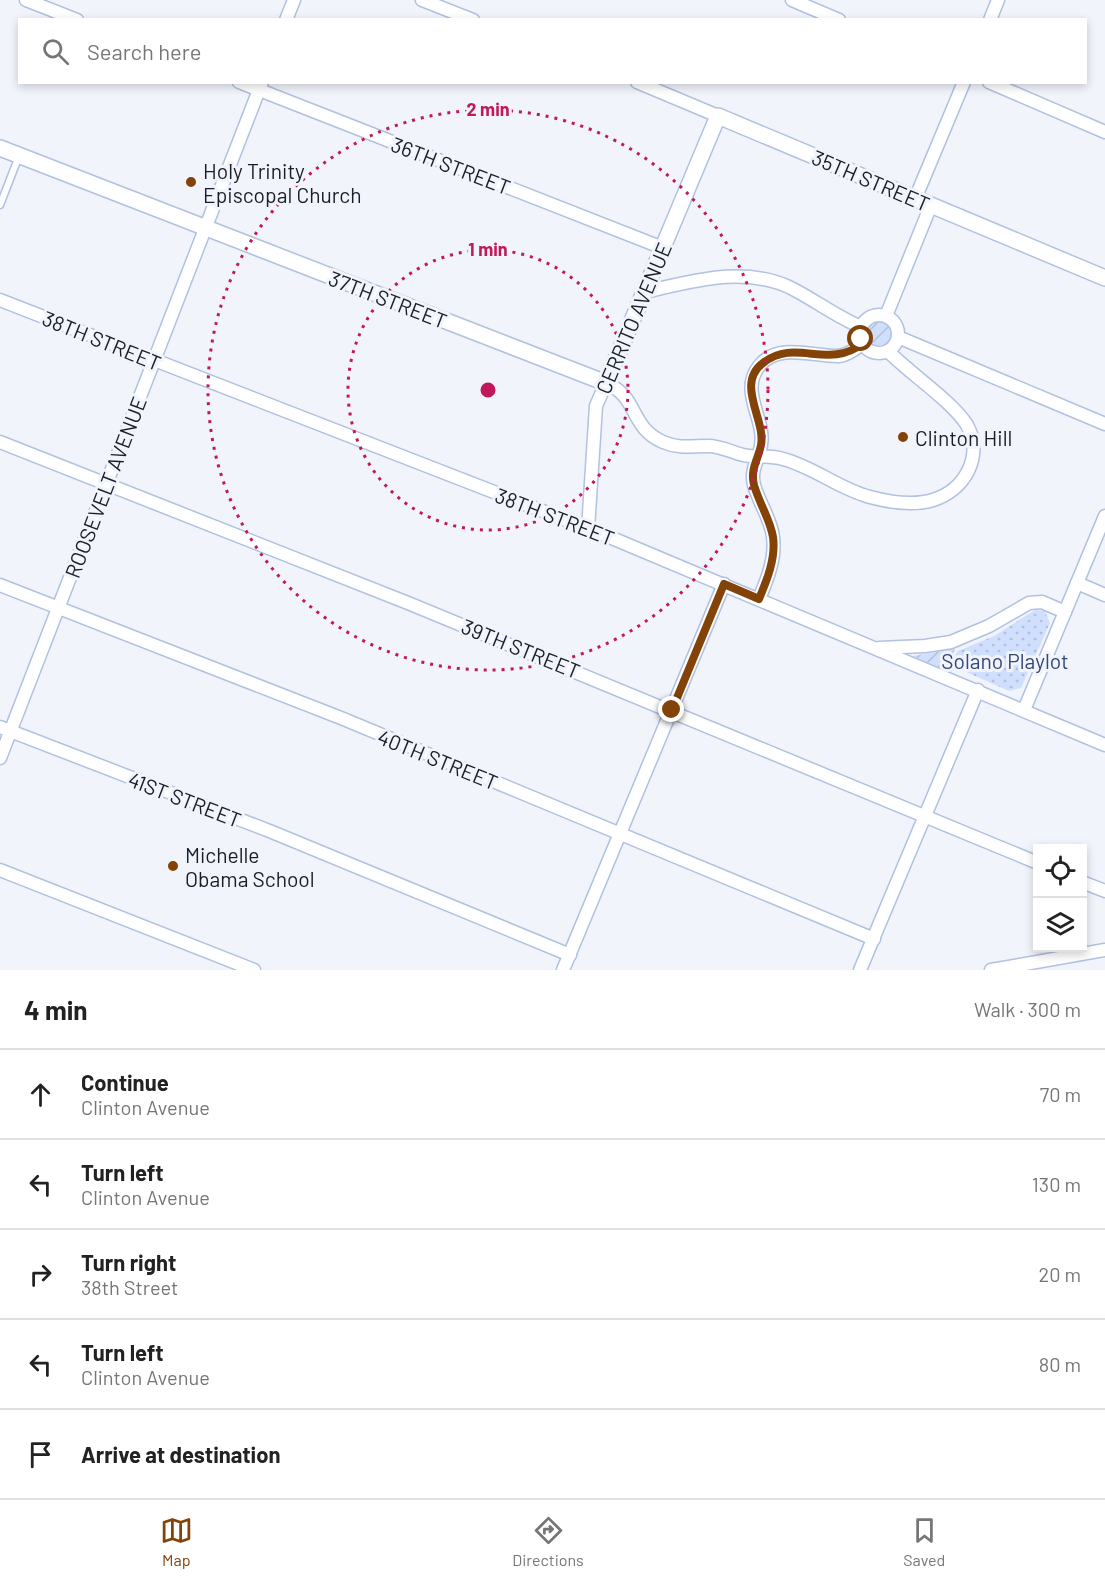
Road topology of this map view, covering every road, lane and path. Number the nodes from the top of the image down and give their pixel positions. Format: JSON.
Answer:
{"nodes":[{"id":1,"x":26,"y":0,"type":"edge"},
{"id":2,"x":294,"y":0,"type":"edge"},
{"id":3,"x":422,"y":0,"type":"edge"},
{"id":4,"x":792,"y":0,"type":"edge"},
{"id":5,"x":998,"y":0,"type":"edge"},
{"id":6,"x":72,"y":18,"type":"edge"},
{"id":7,"x":287,"y":18,"type":"edge"},
{"id":8,"x":467,"y":18,"type":"edge"},
{"id":9,"x":834,"y":18,"type":"edge"},
{"id":10,"x":991,"y":18,"type":"edge"},
{"id":11,"x":642,"y":84,"type":"edge"},
{"id":12,"x":963,"y":84,"type":"edge"},
{"id":13,"x":994,"y":84,"type":"edge"},
{"id":14,"x":261,"y":86,"type":"edge"},
{"id":15,"x":718,"y":116,"type":"junction"},
{"id":16,"x":1105,"y":132,"type":"edge"},
{"id":17,"x":0,"y":148,"type":"edge"},
{"id":18,"x":20,"y":156,"type":"junction"},
{"id":19,"x":915,"y":199,"type":"junction"},
{"id":20,"x":0,"y":205,"type":"edge"},
{"id":21,"x":931,"y":205,"type":"junction"},
{"id":22,"x":205,"y":228,"type":"junction"},
{"id":23,"x":663,"y":248,"type":"junction"},
{"id":24,"x":1105,"y":278,"type":"edge"},
{"id":25,"x":645,"y":292,"type":"junction"},
{"id":26,"x":0,"y":300,"type":"edge"},
{"id":27,"x":886,"y":316,"type":"junction"},
{"id":28,"x":861,"y":327,"type":"junction"},
{"id":29,"x":898,"y":338,"type":"junction"},
{"id":30,"x":863,"y":343,"type":"junction"},
{"id":31,"x":888,"y":351,"type":"junction"},
{"id":32,"x":154,"y":360,"type":"junction"},
{"id":33,"x":606,"y":383,"type":"junction"},
{"id":34,"x":1105,"y":424,"type":"edge"},
{"id":35,"x":0,"y":442,"type":"edge"},
{"id":36,"x":757,"y":457,"type":"junction"},
{"id":37,"x":106,"y":484,"type":"junction"},
{"id":38,"x":1105,"y":516,"type":"edge"},
{"id":39,"x":588,"y":529,"type":"junction"},
{"id":40,"x":1077,"y":583,"type":"junction"},
{"id":41,"x":724,"y":584,"type":"junction"},
{"id":42,"x":0,"y":585,"type":"edge"},
{"id":43,"x":1105,"y":595,"type":"edge"},
{"id":44,"x":759,"y":599,"type":"junction"},
{"id":45,"x":59,"y":608,"type":"junction"},
{"id":46,"x":1065,"y":612,"type":"junction"},
{"id":47,"x":875,"y":648,"type":"junction"},
{"id":48,"x":978,"y":690,"type":"junction"},
{"id":49,"x":672,"y":710,"type":"junction"},
{"id":50,"x":1024,"y":710,"type":"junction"},
{"id":51,"x":5,"y":729,"type":"edge"},
{"id":52,"x":1105,"y":745,"type":"edge"},
{"id":53,"x":0,"y":758,"type":"edge"},
{"id":54,"x":926,"y":817,"type":"junction"},
{"id":55,"x":621,"y":833,"type":"junction"},
{"id":56,"x":1033,"y":861,"type":"edge"},
{"id":57,"x":0,"y":870,"type":"edge"},
{"id":58,"x":1087,"y":884,"type":"edge"},
{"id":59,"x":1105,"y":891,"type":"edge"},
{"id":60,"x":874,"y":939,"type":"junction"},
{"id":61,"x":1105,"y":950,"type":"edge"},
{"id":62,"x":570,"y":955,"type":"junction"},
{"id":63,"x":254,"y":970,"type":"edge"},
{"id":64,"x":563,"y":970,"type":"edge"},
{"id":65,"x":860,"y":970,"type":"edge"},
{"id":66,"x":991,"y":970,"type":"edge"}],
"edges":[{"from":1,"to":6,"type":"street"},
{"from":2,"to":7,"type":"street"},
{"from":3,"to":8,"type":"street"},
{"from":4,"to":9,"type":"street"},
{"from":5,"to":10,"type":"street"},
{"from":11,"to":15,"type":"street","name":"35TH STREET"},
{"from":12,"to":19,"type":"street"},
{"from":13,"to":16,"type":"street"},
{"from":14,"to":22,"type":"street","name":"ROOSEVELT AVENUE"},
{"from":14,"to":23,"type":"street","name":"36TH STREET"},
{"from":15,"to":19,"type":"street","name":"35TH STREET"},
{"from":15,"to":23,"type":"street","name":"CERRITO AVENUE"},
{"from":17,"to":18,"type":"street","name":"37TH STREET"},
{"from":18,"to":20,"type":"lane"},
{"from":18,"to":22,"type":"street","name":"37TH STREET"},
{"from":19,"to":21,"type":"street","name":"35TH STREET"},
{"from":21,"to":24,"type":"street","name":"35TH STREET"},
{"from":21,"to":27,"type":"street"},
{"from":22,"to":32,"type":"street","name":"ROOSEVELT AVENUE"},
{"from":22,"to":33,"type":"street","name":"37TH STREET"},
{"from":23,"to":25,"type":"street","name":"CERRITO AVENUE"},
{"from":25,"to":28,"type":"street"},
{"from":25,"to":33,"type":"street","name":"CERRITO AVENUE"},
{"from":26,"to":32,"type":"street","name":"38TH STREET"},
{"from":27,"to":28,"type":"street"},
{"from":27,"to":29,"type":"street"},
{"from":28,"to":30,"type":"street"},
{"from":29,"to":31,"type":"street"},
{"from":29,"to":34,"type":"street"},
{"from":30,"to":31,"type":"street"},
{"from":30,"to":36,"type":"street"},
{"from":31,"to":36,"type":"street","name":"37TH STREET"},
{"from":32,"to":37,"type":"street","name":"ROOSEVELT AVENUE"},
{"from":32,"to":39,"type":"street","name":"38TH STREET"},
{"from":33,"to":36,"type":"street","name":"37TH STREET"},
{"from":33,"to":39,"type":"street","name":"CERRITO AVENUE"},
{"from":35,"to":37,"type":"street","name":"39TH STREET"},
{"from":36,"to":44,"type":"street"},
{"from":37,"to":45,"type":"street","name":"ROOSEVELT AVENUE"},
{"from":37,"to":49,"type":"street","name":"39TH STREET"},
{"from":38,"to":40,"type":"street"},
{"from":39,"to":41,"type":"street","name":"38TH STREET"},
{"from":40,"to":43,"type":"street"},
{"from":40,"to":46,"type":"street"},
{"from":41,"to":44,"type":"street","name":"38TH STREET"},
{"from":41,"to":49,"type":"street"},
{"from":42,"to":45,"type":"street","name":"40TH STREET"},
{"from":44,"to":47,"type":"street","name":"38TH STREET"},
{"from":45,"to":51,"type":"street","name":"ROOSEVELT AVENUE"},
{"from":45,"to":55,"type":"street","name":"40TH STREET"},
{"from":46,"to":47,"type":"street"},
{"from":46,"to":50,"type":"street"},
{"from":47,"to":48,"type":"street","name":"38TH STREET"},
{"from":48,"to":50,"type":"street","name":"38TH STREET"},
{"from":48,"to":54,"type":"street"},
{"from":49,"to":54,"type":"street","name":"39TH STREET"},
{"from":49,"to":55,"type":"street"},
{"from":50,"to":52,"type":"street","name":"38TH STREET"},
{"from":51,"to":53,"type":"street","name":"ROOSEVELT AVENUE"},
{"from":51,"to":62,"type":"street","name":"41ST STREET"},
{"from":54,"to":56,"type":"street","name":"39TH STREET"},
{"from":54,"to":60,"type":"street"},
{"from":55,"to":60,"type":"street","name":"40TH STREET"},
{"from":55,"to":62,"type":"street"},
{"from":57,"to":63,"type":"street"},
{"from":58,"to":59,"type":"street"},
{"from":60,"to":65,"type":"street"},
{"from":61,"to":66,"type":"street"},
{"from":62,"to":64,"type":"street"}]}
